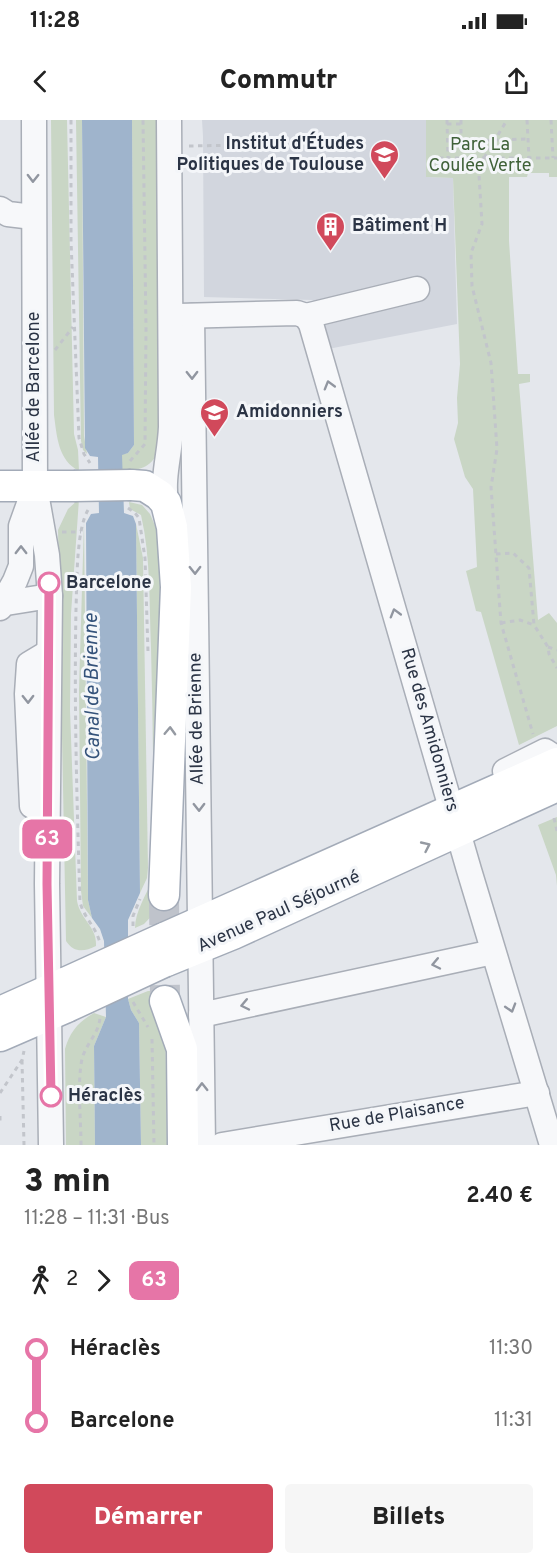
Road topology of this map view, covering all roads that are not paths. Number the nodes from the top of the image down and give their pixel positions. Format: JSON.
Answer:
{"nodes":[{"id":1,"x":34,"y":120,"type":"edge"},
{"id":2,"x":169,"y":120,"type":"edge"},
{"id":3,"x":0,"y":209,"type":"edge"},
{"id":4,"x":33,"y":217,"type":"junction"},
{"id":5,"x":417,"y":289,"type":"dead end"},
{"id":6,"x":181,"y":316,"type":"junction"},
{"id":7,"x":306,"y":316,"type":"junction"},
{"id":8,"x":166,"y":465,"type":"junction"},
{"id":9,"x":130,"y":484,"type":"junction"},
{"id":10,"x":0,"y":486,"type":"edge"},
{"id":11,"x":34,"y":487,"type":"junction"},
{"id":12,"x":166,"y":503,"type":"junction"},
{"id":13,"x":50,"y":596,"type":"junction"},
{"id":14,"x":1,"y":605,"type":"edge"},
{"id":15,"x":557,"y":761,"type":"edge"},
{"id":16,"x":557,"y":786,"type":"edge"},
{"id":17,"x":555,"y":810,"type":"edge"},
{"id":18,"x":457,"y":828,"type":"junction"},
{"id":19,"x":152,"y":896,"type":"tunnel mouth"},
{"id":20,"x":201,"y":934,"type":"junction"},
{"id":21,"x":493,"y":952,"type":"junction"},
{"id":22,"x":58,"y":998,"type":"junction"},
{"id":23,"x":165,"y":1001,"type":"tunnel mouth"},
{"id":24,"x":0,"y":1012,"type":"edge"},
{"id":25,"x":201,"y":1015,"type":"junction"},
{"id":26,"x":12,"y":1039,"type":"edge"},
{"id":27,"x":537,"y":1093,"type":"junction"},
{"id":28,"x":51,"y":1145,"type":"edge"},
{"id":29,"x":183,"y":1145,"type":"edge"},
{"id":30,"x":203,"y":1145,"type":"edge"},
{"id":31,"x":222,"y":1145,"type":"edge"},
{"id":32,"x":552,"y":1145,"type":"edge"}],
"edges":[{"from":1,"to":4,"type":"street","name":"Allée de Barcelone","one_way":true},
{"from":2,"to":6,"type":"street","name":"Allée de Brienne"},
{"from":3,"to":4,"type":"street"},
{"from":4,"to":11,"type":"street","name":"Allée de Barcelone"},
{"from":5,"to":7,"type":"street"},
{"from":6,"to":7,"type":"street"},
{"from":6,"to":8,"type":"street","name":"Allée de Brienne"},
{"from":6,"to":20,"type":"street","name":"Allée de Brienne","one_way":true},
{"from":18,"to":7,"type":"street","name":"Rue des Amidonniers","one_way":true},
{"from":8,"to":9,"type":"street"},
{"from":8,"to":12,"type":"street","name":"Allée de Brienne"},
{"from":9,"to":11,"type":"main road","bridge":true},
{"from":9,"to":12,"type":"main road"},
{"from":10,"to":11,"type":"main road"},
{"from":11,"to":13,"type":"street","name":"Allée de Barcelone"},
{"from":14,"to":11,"type":"street","one_way":true},
{"from":19,"to":12,"type":"main road","name":"Allée de Brienne","one_way":true},
{"from":13,"to":14,"type":"street"},
{"from":13,"to":22,"type":"street","name":"Allée de Barcelone","one_way":true},
{"from":15,"to":18,"type":"main road","name":"Avenue Paul Séjourné"},
{"from":16,"to":18,"type":"main road","name":"Avenue Paul Séjourné"},
{"from":17,"to":18,"type":"street"},
{"from":20,"to":18,"type":"main road","name":"Avenue Paul Séjourné","one_way":true},
{"from":18,"to":20,"type":"main road","name":"Avenue Paul Séjourné"},
{"from":18,"to":21,"type":"street","name":"Rue des Amidonniers"},
{"from":20,"to":22,"type":"main road","name":"Avenue Paul Séjourné","bridge":true},
{"from":20,"to":25,"type":"street","name":"Allée de Brienne"},
{"from":21,"to":25,"type":"street","one_way":true},
{"from":21,"to":27,"type":"street","name":"Rue des Amidonniers","one_way":true},
{"from":22,"to":24,"type":"main road","name":"Avenue Paul Séjourné"},
{"from":22,"to":26,"type":"main road","name":"Avenue Paul Séjourné"},
{"from":22,"to":28,"type":"street","name":"Allée de Barcelone"},
{"from":23,"to":29,"type":"main road"},
{"from":30,"to":25,"type":"street","name":"Allée de Brienne","one_way":true},
{"from":27,"to":31,"type":"street","name":"Rue de Plaisance"},
{"from":27,"to":32,"type":"street","name":"Rue des Amidonniers"}]}
